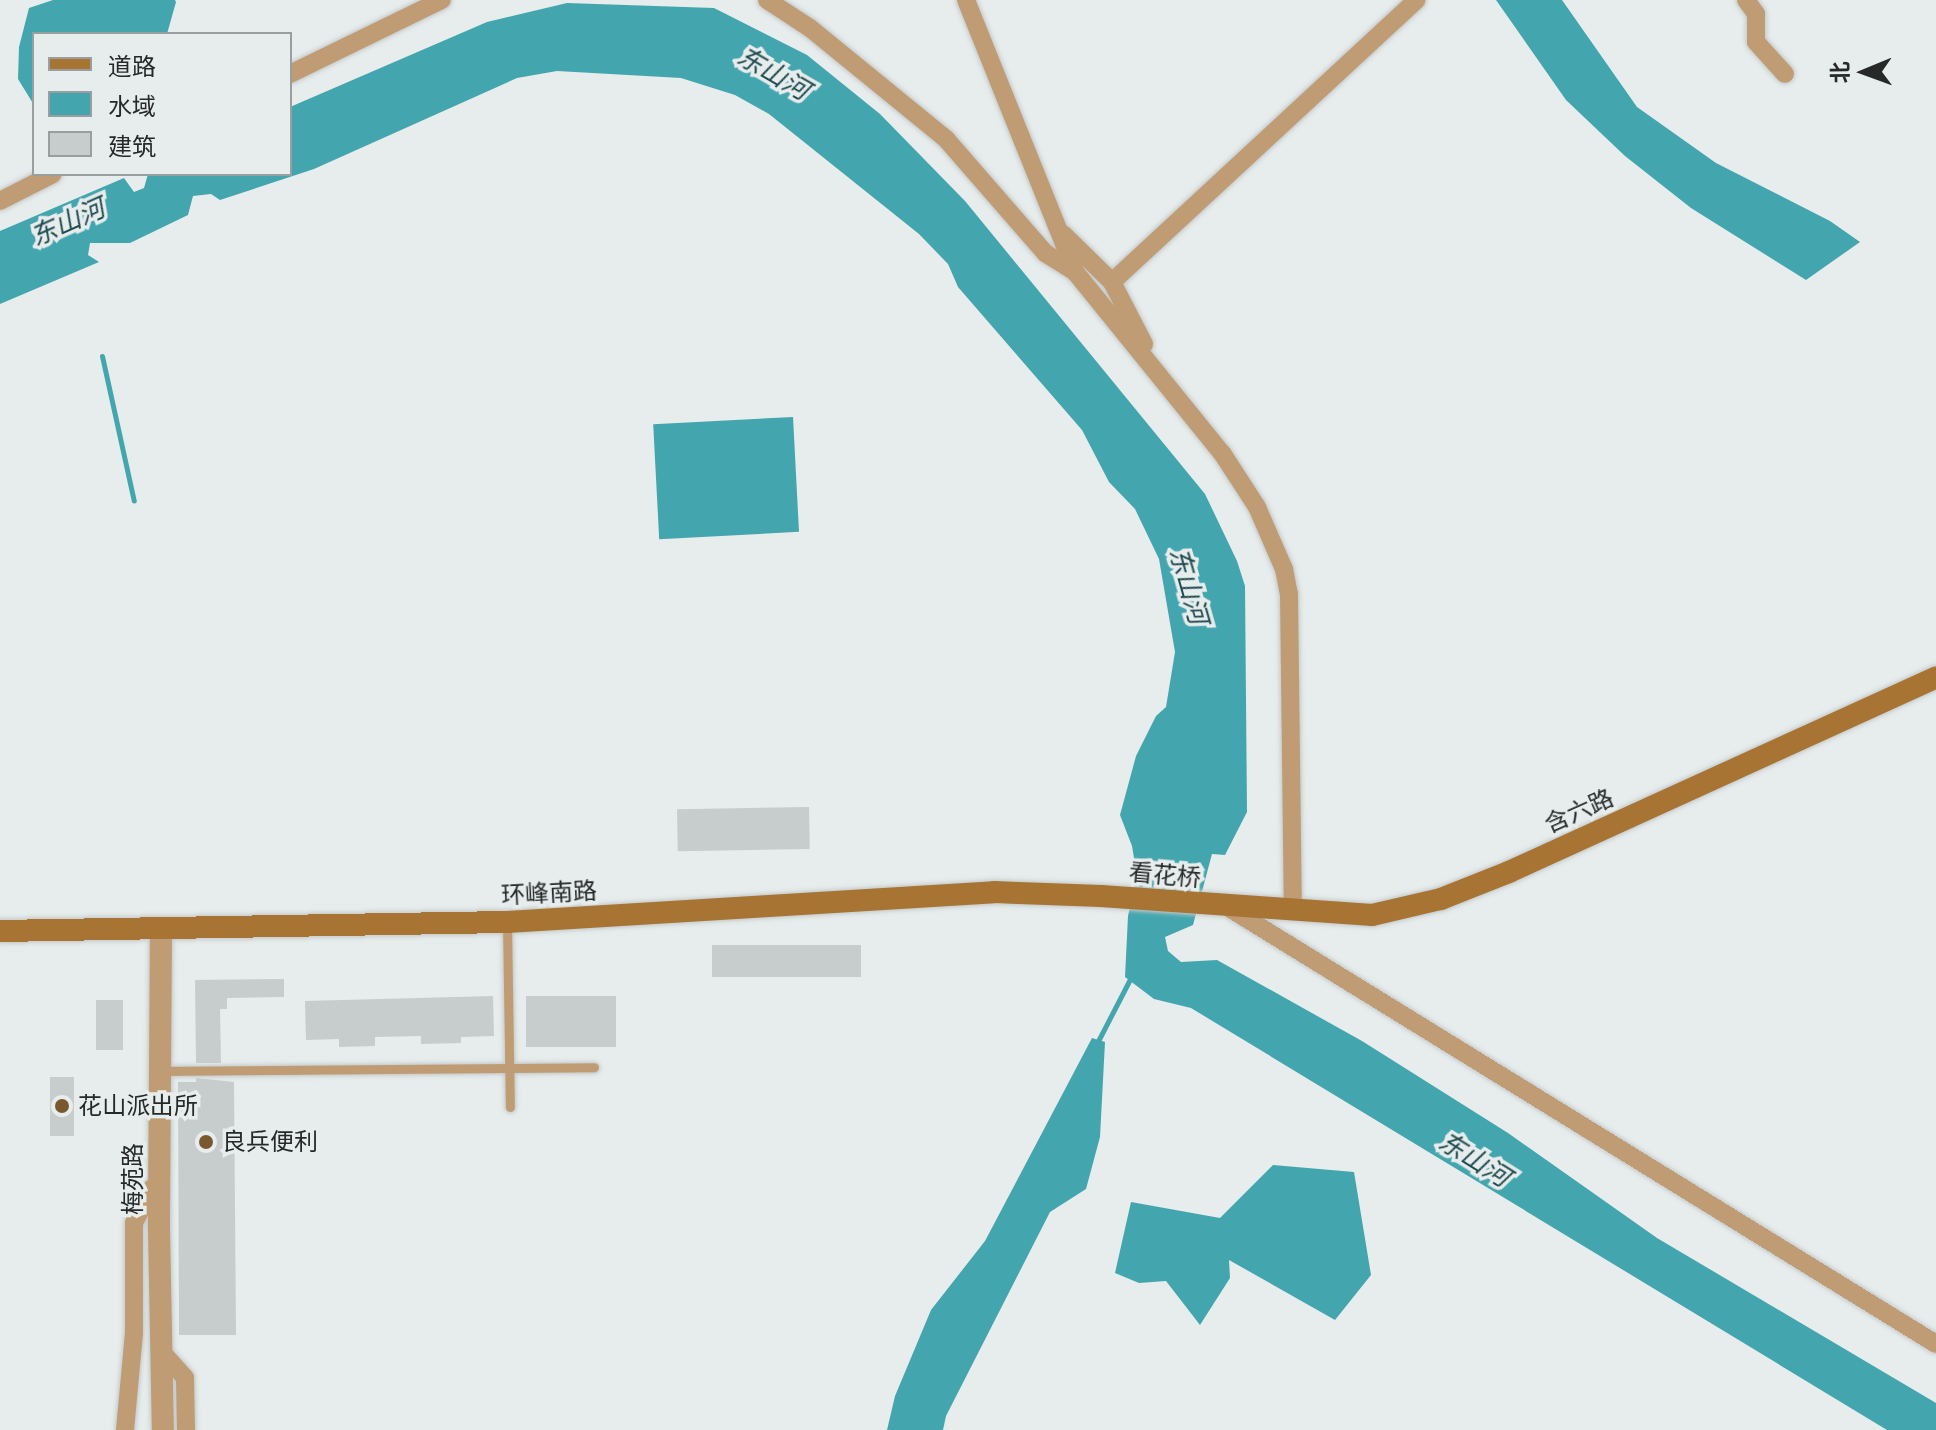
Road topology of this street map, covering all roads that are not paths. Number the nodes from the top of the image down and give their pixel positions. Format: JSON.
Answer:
{"nodes":[{"id":1,"x":442,"y":0,"type":"edge"},
{"id":2,"x":767,"y":0,"type":"edge"},
{"id":3,"x":966,"y":0,"type":"edge"},
{"id":4,"x":1416,"y":0,"type":"edge"},
{"id":5,"x":1746,"y":0,"type":"edge"},
{"id":6,"x":292,"y":73,"type":"edge"},
{"id":7,"x":1785,"y":74,"type":"dead end"},
{"id":8,"x":49,"y":176,"type":"edge"},
{"id":9,"x":0,"y":201,"type":"edge"},
{"id":10,"x":1053,"y":223,"type":"junction"},
{"id":11,"x":1076,"y":273,"type":"junction"},
{"id":12,"x":1112,"y":282,"type":"junction"},
{"id":13,"x":1162,"y":378,"type":"junction"},
{"id":14,"x":1936,"y":677,"type":"edge"},
{"id":15,"x":1101,"y":896,"type":"joint"},
{"id":16,"x":1226,"y":906,"type":"junction"},
{"id":17,"x":1293,"y":910,"type":"junction"},
{"id":18,"x":507,"y":922,"type":"junction"},
{"id":19,"x":156,"y":929,"type":"junction"},
{"id":20,"x":0,"y":931,"type":"edge"},
{"id":21,"x":594,"y":1067,"type":"dead end"},
{"id":22,"x":510,"y":1068,"type":"junction"},
{"id":23,"x":160,"y":1071,"type":"junction"},
{"id":24,"x":510,"y":1107,"type":"dead end"},
{"id":25,"x":152,"y":1188,"type":"junction"},
{"id":26,"x":1936,"y":1344,"type":"edge"},
{"id":27,"x":161,"y":1351,"type":"junction"},
{"id":28,"x":125,"y":1430,"type":"edge"},
{"id":29,"x":150,"y":1430,"type":"edge"},
{"id":30,"x":163,"y":1430,"type":"edge"},
{"id":31,"x":186,"y":1430,"type":"edge"}],
"edges":[{"from":1,"to":6,"type":"street"},
{"from":2,"to":11,"type":"street"},
{"from":3,"to":10,"type":"street"},
{"from":4,"to":12,"type":"street"},
{"from":5,"to":7,"type":"street"},
{"from":8,"to":9,"type":"street"},
{"from":10,"to":11,"type":"street"},
{"from":10,"to":12,"type":"street"},
{"from":11,"to":13,"type":"street"},
{"from":12,"to":13,"type":"street"},
{"from":13,"to":17,"type":"street"},
{"from":14,"to":17,"type":"main road","name":"含六路"},
{"from":15,"to":16,"type":"main road","name":"看花桥"},
{"from":15,"to":18,"type":"main road","name":"环峰南路"},
{"from":16,"to":17,"type":"main road","name":"含六路"},
{"from":16,"to":26,"type":"street"},
{"from":18,"to":19,"type":"main road","name":"环峰南路"},
{"from":18,"to":22,"type":"lane"},
{"from":19,"to":20,"type":"main road","name":"环峰南路"},
{"from":19,"to":23,"type":"street","name":"梅苑路"},
{"from":19,"to":25,"type":"street","name":"梅苑路"},
{"from":21,"to":22,"type":"lane"},
{"from":22,"to":23,"type":"lane"},
{"from":22,"to":24,"type":"lane"},
{"from":23,"to":27,"type":"street","name":"梅苑路"},
{"from":25,"to":28,"type":"street"},
{"from":25,"to":29,"type":"street","name":"梅苑路"},
{"from":27,"to":30,"type":"street","name":"梅苑路"},
{"from":27,"to":31,"type":"street"}]}
